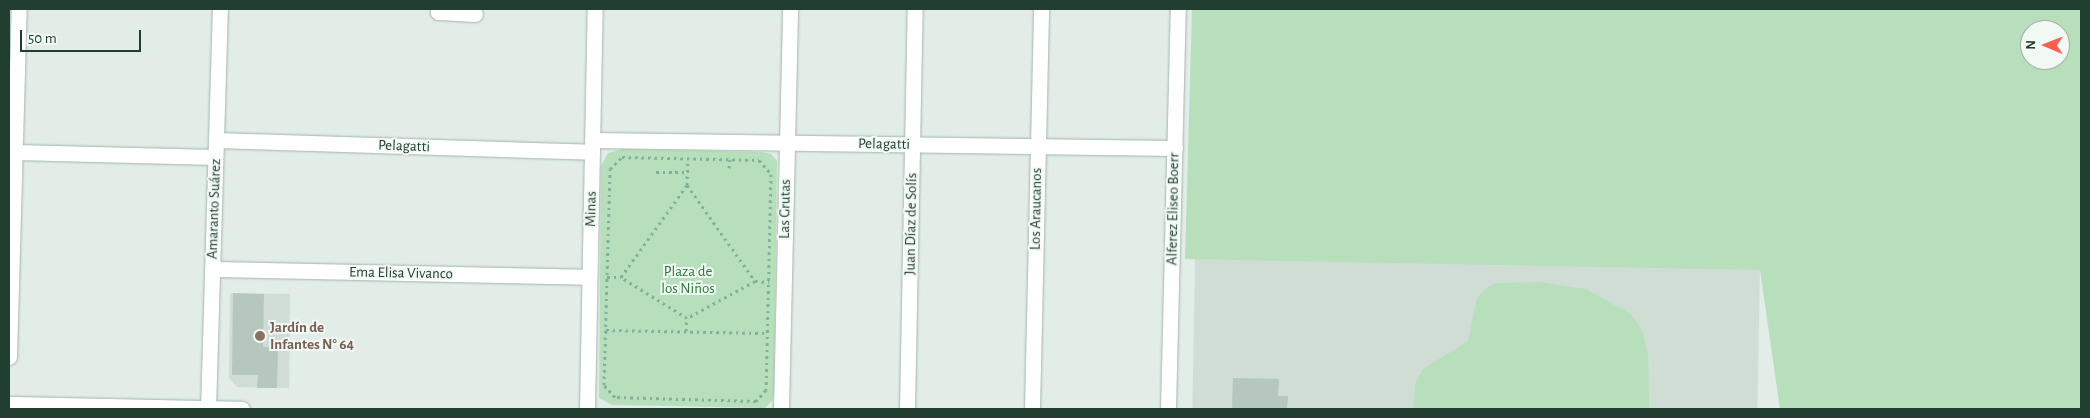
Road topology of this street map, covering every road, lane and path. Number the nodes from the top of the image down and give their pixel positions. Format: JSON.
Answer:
{"nodes":[{"id":1,"x":19,"y":9,"type":"edge"},
{"id":2,"x":220,"y":9,"type":"edge"},
{"id":3,"x":438,"y":9,"type":"edge"},
{"id":4,"x":595,"y":9,"type":"edge"},
{"id":5,"x":790,"y":9,"type":"edge"},
{"id":6,"x":915,"y":9,"type":"edge"},
{"id":7,"x":1041,"y":9,"type":"edge"},
{"id":8,"x":1178,"y":9,"type":"edge"},
{"id":9,"x":475,"y":14,"type":"dead end"},
{"id":10,"x":13,"y":39,"type":"edge"},
{"id":11,"x":216,"y":140,"type":"junction"},
{"id":12,"x":787,"y":143,"type":"junction"},
{"id":13,"x":912,"y":144,"type":"junction"},
{"id":14,"x":592,"y":146,"type":"junction"},
{"id":15,"x":1038,"y":146,"type":"junction"},
{"id":16,"x":1175,"y":148,"type":"junction"},
{"id":17,"x":14,"y":152,"type":"junction"},
{"id":18,"x":216,"y":157,"type":"junction"},
{"id":19,"x":688,"y":159,"type":"junction"},
{"id":20,"x":730,"y":159,"type":"junction"},
{"id":21,"x":729,"y":168,"type":"dead end"},
{"id":22,"x":656,"y":172,"type":"dead end"},
{"id":23,"x":687,"y":172,"type":"junction"},
{"id":24,"x":687,"y":185,"type":"junction"},
{"id":25,"x":721,"y":233,"type":"junction"},
{"id":26,"x":728,"y":233,"type":"dead end"},
{"id":27,"x":10,"y":260,"type":"edge"},
{"id":28,"x":212,"y":269,"type":"junction"},
{"id":29,"x":589,"y":277,"type":"junction"},
{"id":30,"x":607,"y":277,"type":"junction"},
{"id":31,"x":620,"y":277,"type":"junction"},
{"id":32,"x":755,"y":282,"type":"junction"},
{"id":33,"x":768,"y":282,"type":"junction"},
{"id":34,"x":687,"y":318,"type":"junction"},
{"id":35,"x":606,"y":330,"type":"junction"},
{"id":36,"x":686,"y":332,"type":"junction"},
{"id":37,"x":768,"y":333,"type":"junction"},
{"id":38,"x":9,"y":357,"type":"edge"},
{"id":39,"x":9,"y":404,"type":"edge"},
{"id":40,"x":208,"y":409,"type":"edge"},
{"id":41,"x":242,"y":409,"type":"edge"},
{"id":42,"x":587,"y":409,"type":"edge"},
{"id":43,"x":781,"y":409,"type":"edge"},
{"id":44,"x":907,"y":409,"type":"edge"},
{"id":45,"x":1032,"y":409,"type":"edge"},
{"id":46,"x":1168,"y":409,"type":"edge"}],
"edges":[{"from":1,"to":10,"type":"street"},
{"from":2,"to":11,"type":"street","name":"Amaranto Suárez"},
{"from":3,"to":9,"type":"street"},
{"from":4,"to":14,"type":"street","name":"Minas"},
{"from":5,"to":12,"type":"street","name":"Las Grutas"},
{"from":6,"to":13,"type":"street","name":"Juan Díaz de Solís"},
{"from":7,"to":15,"type":"street","name":"Los Araucanos"},
{"from":8,"to":16,"type":"street","name":"Alferez Eliseo Boerr"},
{"from":10,"to":17,"type":"street"},
{"from":11,"to":14,"type":"street","name":"Pelagatti"},
{"from":11,"to":18,"type":"street","name":"Amaranto Suárez"},
{"from":12,"to":13,"type":"street","name":"Pelagatti"},
{"from":12,"to":14,"type":"street","name":"Pelagatti"},
{"from":12,"to":43,"type":"street","name":"Las Grutas"},
{"from":13,"to":15,"type":"street","name":"Pelagatti"},
{"from":13,"to":44,"type":"street","name":"Juan Díaz de Solís"},
{"from":14,"to":29,"type":"street","name":"Minas"},
{"from":15,"to":16,"type":"street","name":"Pelagatti"},
{"from":15,"to":45,"type":"street","name":"Los Araucanos"},
{"from":16,"to":46,"type":"street","name":"Alferez Eliseo Boerr"},
{"from":17,"to":18,"type":"street"},
{"from":17,"to":27,"type":"street"},
{"from":18,"to":28,"type":"street","name":"Amaranto Suárez"},
{"from":19,"to":20,"type":"path"},
{"from":19,"to":23,"type":"path"},
{"from":19,"to":30,"type":"path"},
{"from":20,"to":21,"type":"path"},
{"from":20,"to":33,"type":"path"},
{"from":22,"to":23,"type":"path"},
{"from":23,"to":24,"type":"path"},
{"from":24,"to":25,"type":"path"},
{"from":24,"to":31,"type":"path"},
{"from":25,"to":26,"type":"path"},
{"from":25,"to":32,"type":"path"},
{"from":27,"to":38,"type":"street"},
{"from":28,"to":29,"type":"street","name":"Ema Elisa Vivanco"},
{"from":28,"to":40,"type":"street","name":"Amaranto Suárez"},
{"from":29,"to":42,"type":"street","name":"Minas"},
{"from":30,"to":31,"type":"path"},
{"from":30,"to":35,"type":"path"},
{"from":31,"to":34,"type":"path"},
{"from":32,"to":33,"type":"path"},
{"from":32,"to":34,"type":"path"},
{"from":33,"to":37,"type":"path"},
{"from":34,"to":36,"type":"path"},
{"from":35,"to":36,"type":"path"},
{"from":35,"to":37,"type":"path"},
{"from":36,"to":37,"type":"path"},
{"from":39,"to":40,"type":"street"},
{"from":40,"to":41,"type":"street"}]}
